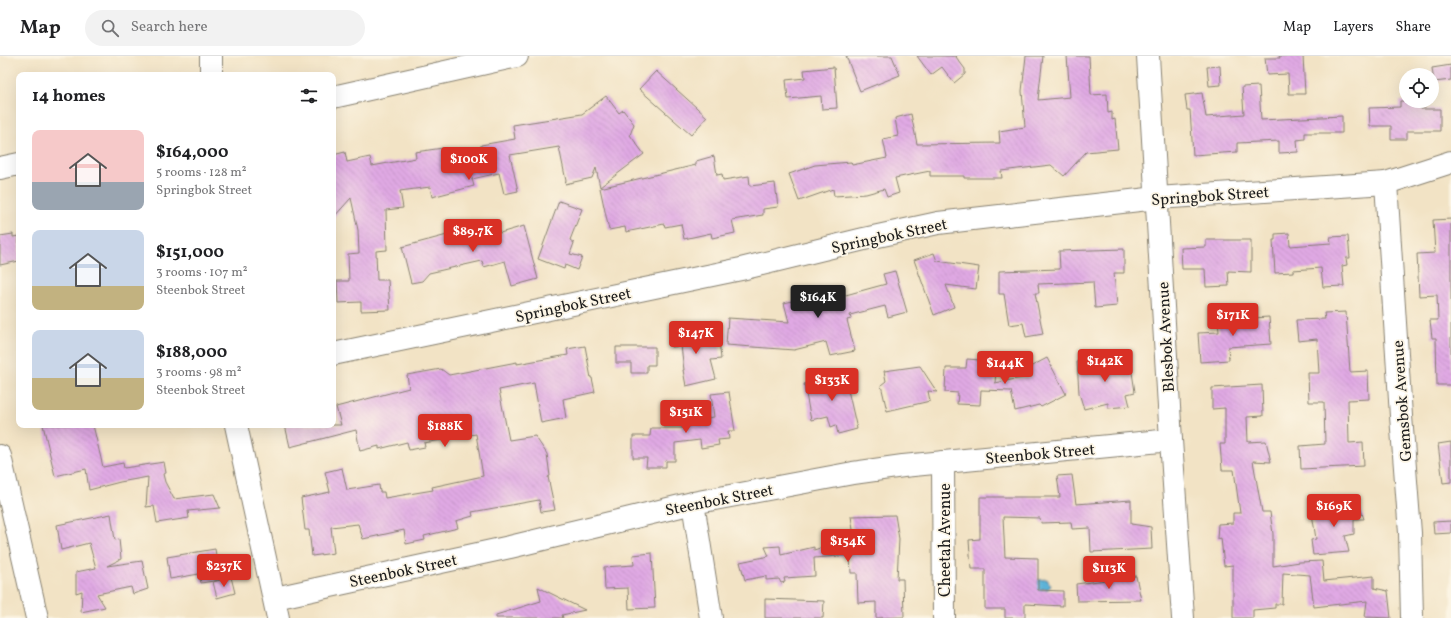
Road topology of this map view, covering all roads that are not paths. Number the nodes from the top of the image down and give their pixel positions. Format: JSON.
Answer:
{"nodes":[{"id":1,"x":211,"y":56,"type":"edge"},
{"id":2,"x":517,"y":56,"type":"edge"},
{"id":3,"x":1148,"y":56,"type":"edge"},
{"id":4,"x":211,"y":72,"type":"edge"},
{"id":5,"x":336,"y":96,"type":"edge"},
{"id":6,"x":1451,"y":162,"type":"edge"},
{"id":7,"x":16,"y":165,"type":"edge"},
{"id":8,"x":0,"y":168,"type":"edge"},
{"id":9,"x":1386,"y":184,"type":"junction"},
{"id":10,"x":1157,"y":198,"type":"junction"},
{"id":11,"x":336,"y":353,"type":"edge"},
{"id":12,"x":237,"y":428,"type":"edge"},
{"id":13,"x":1171,"y":440,"type":"junction"},
{"id":14,"x":0,"y":456,"type":"edge"},
{"id":15,"x":944,"y":462,"type":"junction"},
{"id":16,"x":2,"y":479,"type":"edge"},
{"id":17,"x":693,"y":503,"type":"junction"},
{"id":18,"x":276,"y":608,"type":"edge"},
{"id":19,"x":37,"y":618,"type":"edge"},
{"id":20,"x":711,"y":618,"type":"edge"},
{"id":21,"x":944,"y":618,"type":"edge"},
{"id":22,"x":1183,"y":618,"type":"edge"},
{"id":23,"x":1412,"y":618,"type":"edge"}],
"edges":[{"from":1,"to":4,"type":"street"},
{"from":2,"to":5,"type":"street"},
{"from":3,"to":10,"type":"street","name":"Blesbok Avenue"},
{"from":6,"to":9,"type":"street","name":"Springbok Street"},
{"from":7,"to":8,"type":"street"},
{"from":9,"to":10,"type":"street","name":"Springbok Street"},
{"from":9,"to":23,"type":"street","name":"Gemsbok Avenue"},
{"from":10,"to":11,"type":"street","name":"Springbok Street"},
{"from":10,"to":13,"type":"street","name":"Blesbok Avenue"},
{"from":12,"to":18,"type":"street"},
{"from":13,"to":15,"type":"street","name":"Steenbok Street"},
{"from":13,"to":22,"type":"street","name":"Blesbok Avenue"},
{"from":14,"to":16,"type":"street"},
{"from":15,"to":17,"type":"street","name":"Steenbok Street"},
{"from":15,"to":21,"type":"street","name":"Cheetah Avenue"},
{"from":16,"to":19,"type":"street"},
{"from":17,"to":18,"type":"street","name":"Steenbok Street"},
{"from":17,"to":20,"type":"street"}]}
